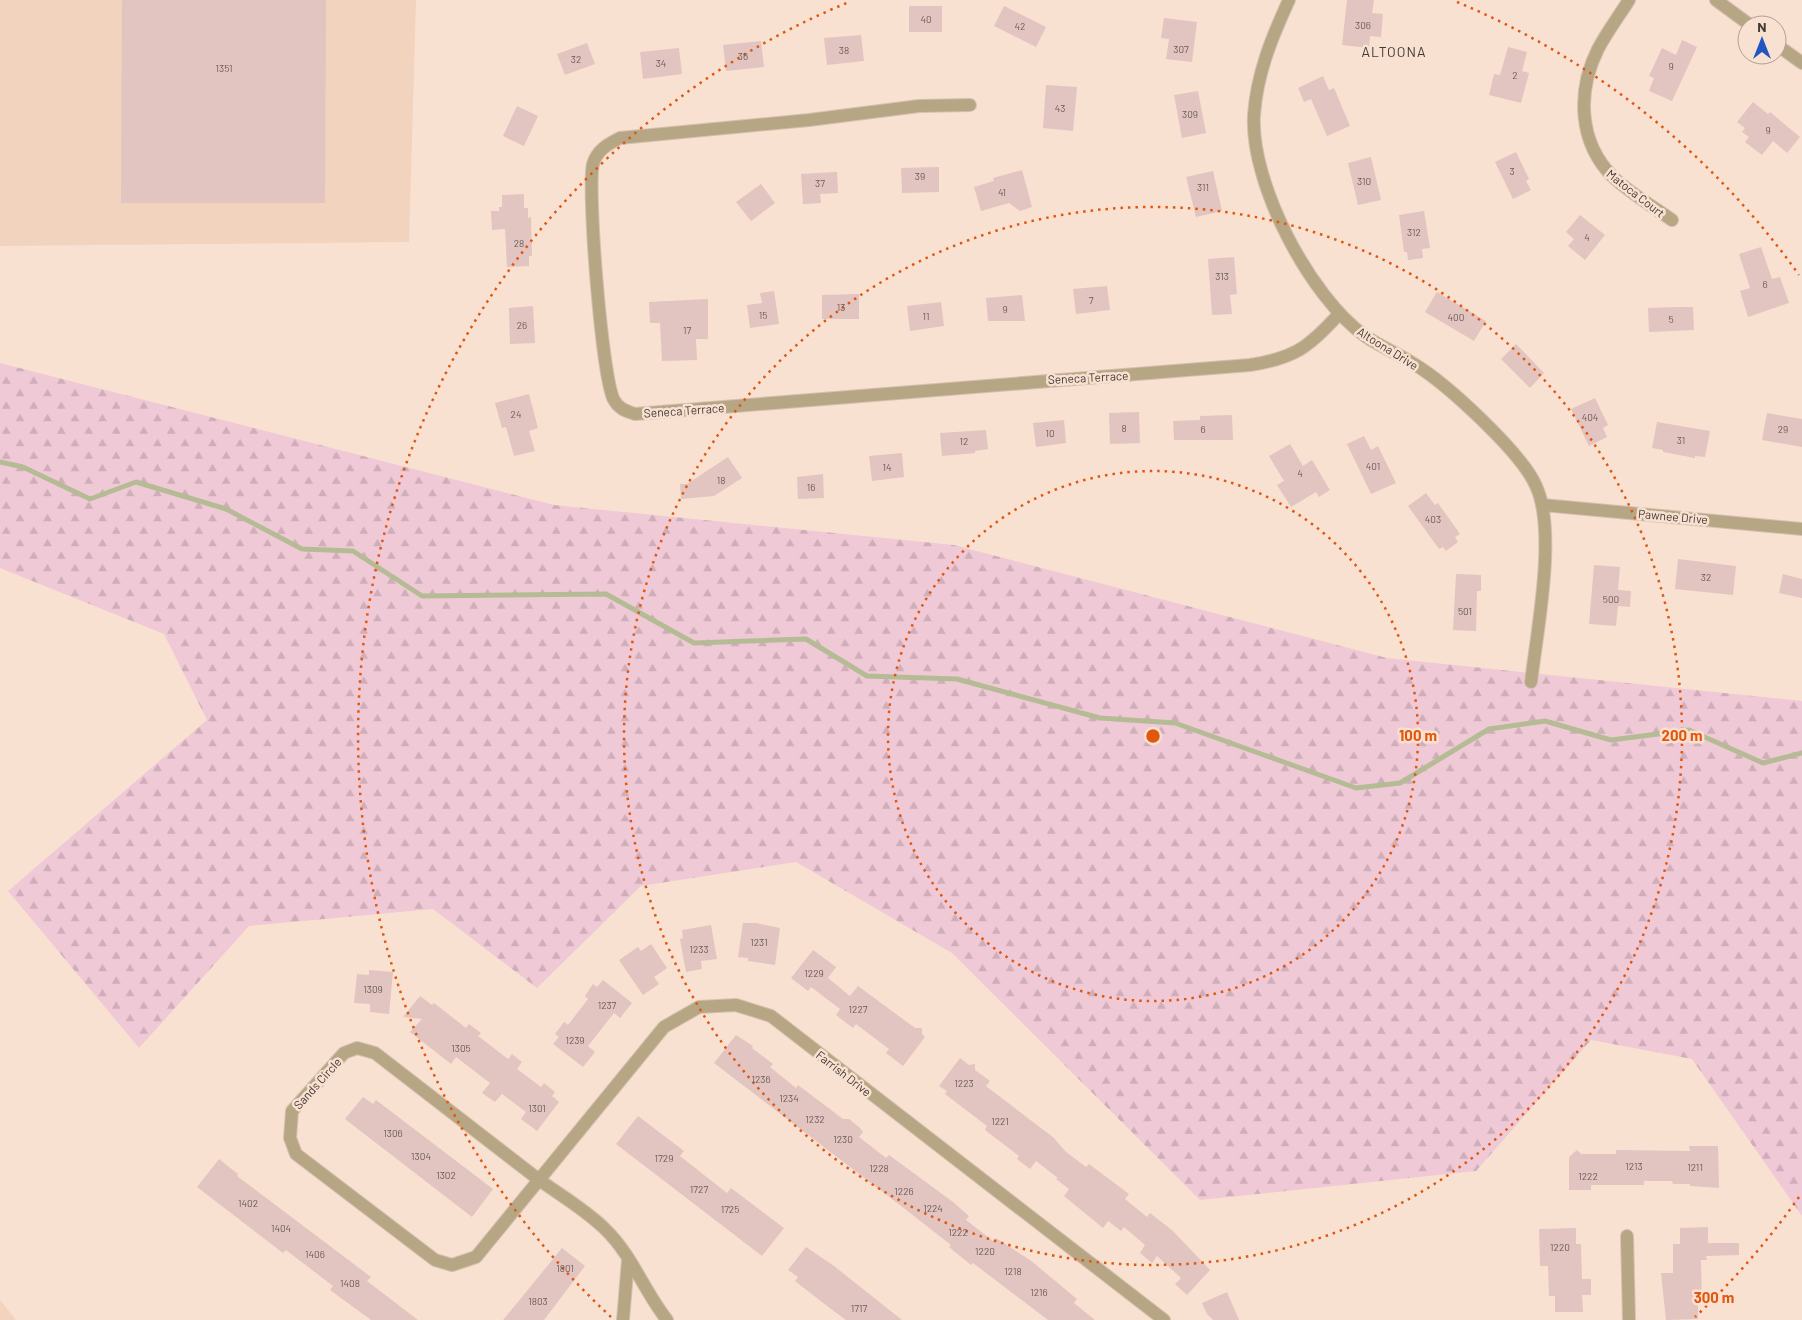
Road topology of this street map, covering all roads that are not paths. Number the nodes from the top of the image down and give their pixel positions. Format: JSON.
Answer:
{"nodes":[{"id":1,"x":1289,"y":0,"type":"edge"},
{"id":2,"x":1629,"y":0,"type":"edge"},
{"id":3,"x":1716,"y":0,"type":"edge"},
{"id":4,"x":1737,"y":15,"type":"edge"},
{"id":5,"x":1787,"y":52,"type":"edge"},
{"id":6,"x":1802,"y":63,"type":"edge"},
{"id":7,"x":970,"y":105,"type":"dead end"},
{"id":8,"x":1672,"y":220,"type":"dead end"},
{"id":9,"x":1339,"y":314,"type":"junction"},
{"id":10,"x":1543,"y":505,"type":"junction"},
{"id":11,"x":1802,"y":529,"type":"edge"},
{"id":12,"x":1532,"y":682,"type":"dead end"},
{"id":13,"x":538,"y":1179,"type":"junction"},
{"id":14,"x":1627,"y":1236,"type":"dead end"},
{"id":15,"x":628,"y":1260,"type":"junction"},
{"id":16,"x":623,"y":1320,"type":"edge"},
{"id":17,"x":667,"y":1320,"type":"edge"},
{"id":18,"x":1164,"y":1320,"type":"edge"},
{"id":19,"x":1629,"y":1320,"type":"edge"}],
"edges":[{"from":1,"to":9,"type":"street","name":"Altoona Drive"},
{"from":2,"to":8,"type":"street","name":"Matoca Court"},
{"from":3,"to":4,"type":"street"},
{"from":5,"to":6,"type":"street"},
{"from":7,"to":9,"type":"street","name":"Seneca Terrace"},
{"from":9,"to":10,"type":"street","name":"Altoona Drive"},
{"from":10,"to":11,"type":"street","name":"Pawnee Drive"},
{"from":10,"to":12,"type":"street","name":"Altoona Drive"},
{"from":13,"to":13,"type":"street","name":"Sands Circle"},
{"from":13,"to":15,"type":"street","name":"Sands Circle"},
{"from":13,"to":18,"type":"street","name":"Farrish Drive"},
{"from":14,"to":19,"type":"street"},
{"from":15,"to":16,"type":"street"},
{"from":15,"to":17,"type":"street","name":"Sands Circle"}]}
